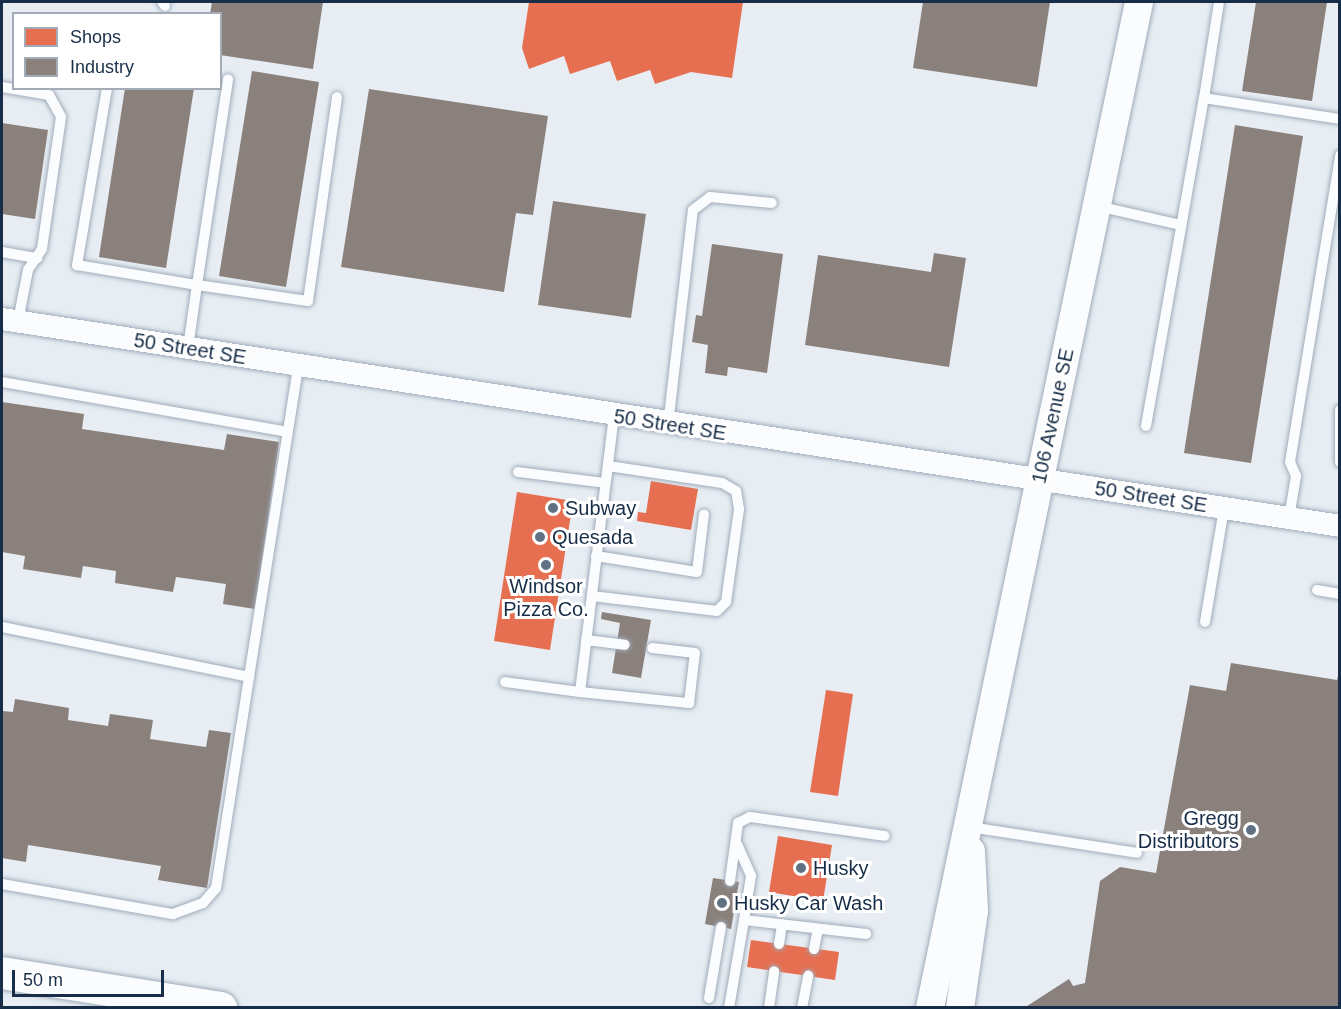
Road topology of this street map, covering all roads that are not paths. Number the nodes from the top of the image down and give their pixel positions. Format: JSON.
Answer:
{"nodes":[{"id":1,"x":1139,"y":2,"type":"edge"},
{"id":2,"x":1219,"y":2,"type":"edge"},
{"id":3,"x":228,"y":79,"type":"dead end"},
{"id":4,"x":18,"y":90,"type":"edge"},
{"id":5,"x":107,"y":90,"type":"edge"},
{"id":6,"x":337,"y":97,"type":"dead end"},
{"id":7,"x":1204,"y":98,"type":"junction"},
{"id":8,"x":1340,"y":119,"type":"edge"},
{"id":9,"x":1340,"y":155,"type":"edge"},
{"id":10,"x":771,"y":203,"type":"dead end"},
{"id":11,"x":1097,"y":206,"type":"junction"},
{"id":12,"x":1181,"y":225,"type":"junction"},
{"id":13,"x":2,"y":252,"type":"edge"},
{"id":14,"x":37,"y":258,"type":"junction"},
{"id":15,"x":197,"y":285,"type":"junction"},
{"id":16,"x":10,"y":320,"type":"edge"},
{"id":17,"x":188,"y":348,"type":"junction"},
{"id":18,"x":298,"y":366,"type":"junction"},
{"id":19,"x":2,"y":382,"type":"edge"},
{"id":20,"x":1340,"y":410,"type":"edge"},
{"id":21,"x":614,"y":416,"type":"junction"},
{"id":22,"x":668,"y":425,"type":"junction"},
{"id":23,"x":1146,"y":426,"type":"dead end"},
{"id":24,"x":288,"y":432,"type":"junction"},
{"id":25,"x":1340,"y":462,"type":"edge"},
{"id":26,"x":608,"y":466,"type":"junction"},
{"id":27,"x":518,"y":472,"type":"dead end"},
{"id":28,"x":1040,"y":480,"type":"junction"},
{"id":29,"x":605,"y":483,"type":"junction"},
{"id":30,"x":1224,"y":508,"type":"junction"},
{"id":31,"x":704,"y":514,"type":"dead end"},
{"id":32,"x":1288,"y":518,"type":"junction"},
{"id":33,"x":1339,"y":521,"type":"edge"},
{"id":34,"x":596,"y":556,"type":"junction"},
{"id":35,"x":1317,"y":590,"type":"dead end"},
{"id":36,"x":1340,"y":594,"type":"edge"},
{"id":37,"x":591,"y":596,"type":"junction"},
{"id":38,"x":1205,"y":622,"type":"dead end"},
{"id":39,"x":2,"y":627,"type":"edge"},
{"id":40,"x":586,"y":640,"type":"junction"},
{"id":41,"x":625,"y":645,"type":"dead end"},
{"id":42,"x":652,"y":648,"type":"dead end"},
{"id":43,"x":249,"y":676,"type":"junction"},
{"id":44,"x":505,"y":682,"type":"dead end"},
{"id":45,"x":580,"y":692,"type":"junction"},
{"id":46,"x":970,"y":829,"type":"junction"},
{"id":47,"x":885,"y":836,"type":"dead end"},
{"id":48,"x":737,"y":844,"type":"junction"},
{"id":49,"x":1137,"y":853,"type":"dead end"},
{"id":50,"x":730,"y":880,"type":"dead end"},
{"id":51,"x":2,"y":884,"type":"edge"},
{"id":52,"x":744,"y":920,"type":"junction"},
{"id":53,"x":782,"y":924,"type":"junction"},
{"id":54,"x":721,"y":927,"type":"dead end"},
{"id":55,"x":818,"y":929,"type":"junction"},
{"id":56,"x":866,"y":934,"type":"dead end"},
{"id":57,"x":779,"y":944,"type":"dead end"},
{"id":58,"x":814,"y":949,"type":"dead end"},
{"id":59,"x":774,"y":971,"type":"dead end"},
{"id":60,"x":2,"y":973,"type":"edge"},
{"id":61,"x":808,"y":976,"type":"dead end"},
{"id":62,"x":709,"y":998,"type":"dead end"},
{"id":63,"x":221,"y":1008,"type":"edge"},
{"id":64,"x":729,"y":1008,"type":"edge"},
{"id":65,"x":769,"y":1008,"type":"edge"},
{"id":66,"x":802,"y":1008,"type":"edge"},
{"id":67,"x":930,"y":1008,"type":"edge"},
{"id":68,"x":960,"y":1008,"type":"edge"}],
"edges":[{"from":1,"to":11,"type":"street","name":"106 Avenue SE"},
{"from":2,"to":7,"type":"lane"},
{"from":3,"to":15,"type":"lane"},
{"from":4,"to":14,"type":"lane"},
{"from":5,"to":15,"type":"lane"},
{"from":6,"to":15,"type":"lane"},
{"from":7,"to":8,"type":"lane"},
{"from":7,"to":12,"type":"lane"},
{"from":9,"to":32,"type":"lane"},
{"from":10,"to":22,"type":"lane"},
{"from":11,"to":12,"type":"lane"},
{"from":11,"to":28,"type":"street","name":"106 Avenue SE"},
{"from":12,"to":23,"type":"lane"},
{"from":13,"to":14,"type":"lane"},
{"from":14,"to":16,"type":"lane"},
{"from":15,"to":17,"type":"lane"},
{"from":16,"to":17,"type":"street","name":"50 Street SE"},
{"from":17,"to":18,"type":"street","name":"50 Street SE"},
{"from":18,"to":21,"type":"street","name":"50 Street SE"},
{"from":18,"to":24,"type":"lane"},
{"from":19,"to":24,"type":"lane"},
{"from":20,"to":25,"type":"lane"},
{"from":21,"to":22,"type":"street","name":"50 Street SE"},
{"from":21,"to":26,"type":"lane"},
{"from":22,"to":28,"type":"street","name":"50 Street SE"},
{"from":24,"to":43,"type":"lane"},
{"from":26,"to":29,"type":"lane"},
{"from":26,"to":37,"type":"lane"},
{"from":27,"to":29,"type":"lane"},
{"from":28,"to":30,"type":"street","name":"50 Street SE"},
{"from":28,"to":46,"type":"street","name":"106 Avenue SE"},
{"from":29,"to":34,"type":"lane"},
{"from":30,"to":32,"type":"street","name":"50 Street SE"},
{"from":30,"to":38,"type":"lane"},
{"from":31,"to":34,"type":"lane"},
{"from":32,"to":33,"type":"street","name":"50 Street SE"},
{"from":34,"to":37,"type":"lane"},
{"from":35,"to":36,"type":"lane"},
{"from":37,"to":40,"type":"lane"},
{"from":39,"to":43,"type":"lane"},
{"from":40,"to":41,"type":"lane"},
{"from":40,"to":45,"type":"lane"},
{"from":42,"to":45,"type":"lane"},
{"from":43,"to":51,"type":"lane"},
{"from":44,"to":45,"type":"lane"},
{"from":46,"to":49,"type":"lane"},
{"from":46,"to":67,"type":"street","name":"106 Avenue SE"},
{"from":46,"to":68,"type":"street","name":"106 Avenue SE"},
{"from":47,"to":48,"type":"lane"},
{"from":48,"to":50,"type":"lane"},
{"from":48,"to":52,"type":"lane"},
{"from":52,"to":53,"type":"lane"},
{"from":52,"to":64,"type":"lane"},
{"from":53,"to":55,"type":"lane"},
{"from":53,"to":57,"type":"lane"},
{"from":54,"to":62,"type":"lane"},
{"from":55,"to":56,"type":"lane"},
{"from":55,"to":58,"type":"lane"},
{"from":59,"to":65,"type":"lane"},
{"from":60,"to":63,"type":"main road"},
{"from":61,"to":66,"type":"lane"}]}
